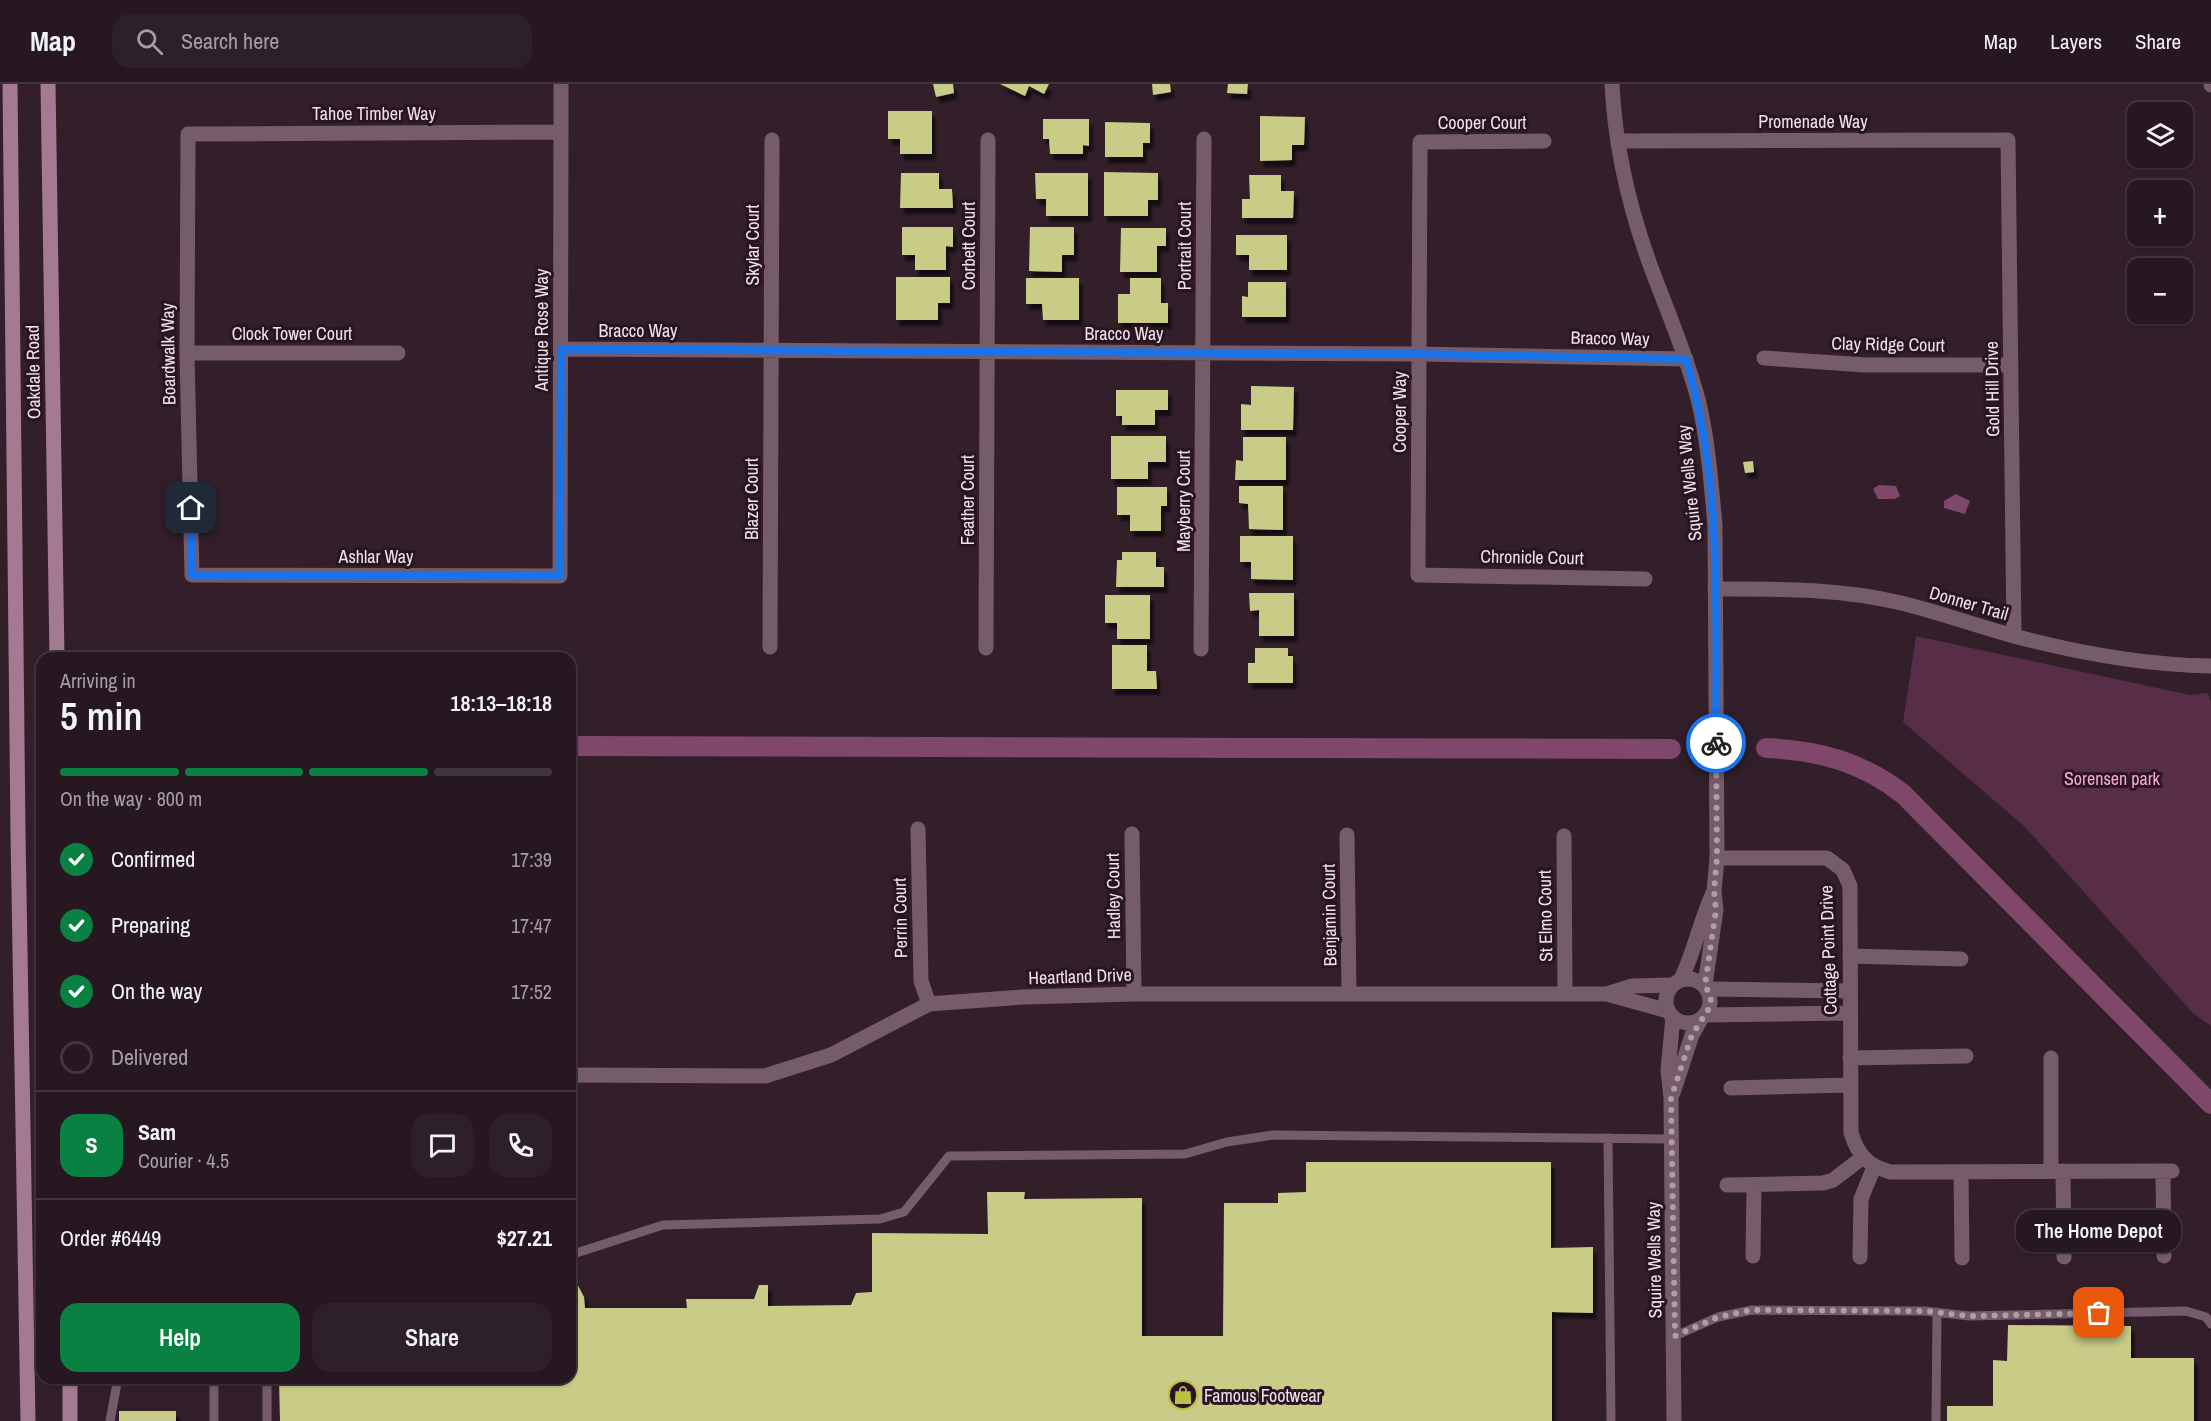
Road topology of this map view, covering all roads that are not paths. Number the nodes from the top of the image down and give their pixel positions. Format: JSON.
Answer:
{"nodes":[{"id":1,"x":10,"y":84,"type":"edge"},
{"id":2,"x":48,"y":84,"type":"edge"},
{"id":3,"x":561,"y":84,"type":"edge"},
{"id":4,"x":1611,"y":84,"type":"edge"},
{"id":5,"x":561,"y":132,"type":"junction"},
{"id":6,"x":188,"y":134,"type":"joint"},
{"id":7,"x":1204,"y":139,"type":"dead end"},
{"id":8,"x":772,"y":140,"type":"dead end"},
{"id":9,"x":988,"y":140,"type":"dead end"},
{"id":10,"x":2008,"y":140,"type":"joint"},
{"id":11,"x":1544,"y":141,"type":"dead end"},
{"id":12,"x":1618,"y":141,"type":"junction"},
{"id":13,"x":1420,"y":142,"type":"joint"},
{"id":14,"x":561,"y":349,"type":"junction"},
{"id":15,"x":771,"y":351,"type":"junction"},
{"id":16,"x":187,"y":352,"type":"junction"},
{"id":17,"x":398,"y":352,"type":"dead end"},
{"id":18,"x":987,"y":352,"type":"junction"},
{"id":19,"x":1203,"y":353,"type":"junction"},
{"id":20,"x":1419,"y":354,"type":"junction"},
{"id":21,"x":1764,"y":358,"type":"dead end"},
{"id":22,"x":1686,"y":359,"type":"junction"},
{"id":23,"x":2011,"y":365,"type":"junction"},
{"id":24,"x":192,"y":575,"type":"joint"},
{"id":25,"x":1418,"y":575,"type":"joint"},
{"id":26,"x":560,"y":576,"type":"joint"},
{"id":27,"x":1645,"y":579,"type":"dead end"},
{"id":28,"x":1715,"y":589,"type":"junction"},
{"id":29,"x":2014,"y":636,"type":"junction"},
{"id":30,"x":770,"y":647,"type":"dead end"},
{"id":31,"x":986,"y":648,"type":"dead end"},
{"id":32,"x":1202,"y":649,"type":"dead end"},
{"id":33,"x":57,"y":652,"type":"edge"},
{"id":34,"x":2211,"y":666,"type":"edge"},
{"id":35,"x":918,"y":829,"type":"dead end"},
{"id":36,"x":1132,"y":834,"type":"dead end"},
{"id":37,"x":1347,"y":835,"type":"dead end"},
{"id":38,"x":1564,"y":836,"type":"dead end"},
{"id":39,"x":1717,"y":858,"type":"junction"},
{"id":40,"x":1714,"y":891,"type":"junction"},
{"id":41,"x":1850,"y":956,"type":"junction"},
{"id":42,"x":1961,"y":959,"type":"dead end"},
{"id":43,"x":1676,"y":982,"type":"junction"},
{"id":44,"x":1706,"y":987,"type":"junction"},
{"id":45,"x":1780,"y":990,"type":"junction"},
{"id":46,"x":1850,"y":991,"type":"junction"},
{"id":47,"x":1134,"y":994,"type":"junction"},
{"id":48,"x":1349,"y":994,"type":"junction"},
{"id":49,"x":1565,"y":994,"type":"junction"},
{"id":50,"x":1607,"y":994,"type":"junction"},
{"id":51,"x":929,"y":1005,"type":"junction"},
{"id":52,"x":1780,"y":1013,"type":"junction"},
{"id":53,"x":1850,"y":1013,"type":"junction"},
{"id":54,"x":1671,"y":1014,"type":"junction"},
{"id":55,"x":1703,"y":1017,"type":"junction"},
{"id":56,"x":1966,"y":1056,"type":"dead end"},
{"id":57,"x":1850,"y":1058,"type":"junction"},
{"id":58,"x":2050,"y":1058,"type":"dead end"},
{"id":59,"x":576,"y":1075,"type":"edge"},
{"id":60,"x":1850,"y":1085,"type":"junction"},
{"id":61,"x":1731,"y":1088,"type":"dead end"},
{"id":62,"x":1671,"y":1098,"type":"junction"},
{"id":63,"x":1608,"y":1138,"type":"junction"},
{"id":64,"x":1671,"y":1139,"type":"junction"},
{"id":65,"x":1868,"y":1162,"type":"junction"},
{"id":66,"x":2057,"y":1171,"type":"junction"},
{"id":67,"x":1961,"y":1172,"type":"junction"},
{"id":68,"x":1727,"y":1185,"type":"dead end"},
{"id":69,"x":1754,"y":1185,"type":"junction"},
{"id":70,"x":576,"y":1253,"type":"edge"},
{"id":71,"x":1753,"y":1256,"type":"dead end"},
{"id":72,"x":2164,"y":1256,"type":"dead end"},
{"id":73,"x":1860,"y":1257,"type":"dead end"},
{"id":74,"x":2064,"y":1257,"type":"dead end"},
{"id":75,"x":1962,"y":1258,"type":"dead end"},
{"id":76,"x":1937,"y":1312,"type":"junction"},
{"id":77,"x":2211,"y":1324,"type":"edge"},
{"id":78,"x":1675,"y":1336,"type":"junction"},
{"id":79,"x":70,"y":1384,"type":"edge"},
{"id":80,"x":117,"y":1384,"type":"edge"},
{"id":81,"x":214,"y":1384,"type":"edge"},
{"id":82,"x":267,"y":1384,"type":"edge"},
{"id":83,"x":28,"y":1421,"type":"edge"},
{"id":84,"x":70,"y":1421,"type":"edge"},
{"id":85,"x":110,"y":1421,"type":"edge"},
{"id":86,"x":214,"y":1421,"type":"edge"},
{"id":87,"x":267,"y":1421,"type":"edge"},
{"id":88,"x":1611,"y":1421,"type":"edge"},
{"id":89,"x":1674,"y":1421,"type":"edge"},
{"id":90,"x":1936,"y":1421,"type":"edge"}],
"edges":[{"from":1,"to":83,"type":"main road","name":"Oakdale Road"},
{"from":2,"to":33,"type":"main road","name":"Oakdale Road"},
{"from":3,"to":5,"type":"street","name":"Antique Rose Way"},
{"from":4,"to":12,"type":"street","name":"Squire Wells Way"},
{"from":5,"to":6,"type":"street","name":"Tahoe Timber Way"},
{"from":5,"to":14,"type":"street","name":"Antique Rose Way"},
{"from":6,"to":16,"type":"street","name":"Boardwalk Way"},
{"from":7,"to":19,"type":"street","name":"Portrait Court"},
{"from":8,"to":15,"type":"street","name":"Skylar Court"},
{"from":9,"to":18,"type":"street","name":"Corbett Court"},
{"from":10,"to":12,"type":"street","name":"Promenade Way"},
{"from":10,"to":23,"type":"street","name":"Gold Hill Drive"},
{"from":11,"to":13,"type":"street","name":"Cooper Court"},
{"from":12,"to":22,"type":"street","name":"Squire Wells Way"},
{"from":13,"to":20,"type":"street","name":"Cooper Way"},
{"from":14,"to":15,"type":"street","name":"Bracco Way"},
{"from":14,"to":26,"type":"street","name":"Antique Rose Way"},
{"from":15,"to":18,"type":"street","name":"Bracco Way"},
{"from":15,"to":30,"type":"street","name":"Blazer Court"},
{"from":16,"to":17,"type":"street","name":"Clock Tower Court"},
{"from":16,"to":24,"type":"street","name":"Boardwalk Way"},
{"from":18,"to":19,"type":"street","name":"Bracco Way"},
{"from":18,"to":31,"type":"street","name":"Feather Court"},
{"from":19,"to":20,"type":"street","name":"Bracco Way"},
{"from":19,"to":32,"type":"street","name":"Mayberry Court"},
{"from":20,"to":22,"type":"street","name":"Bracco Way"},
{"from":20,"to":25,"type":"street","name":"Cooper Way"},
{"from":21,"to":23,"type":"street","name":"Clay Ridge Court"},
{"from":22,"to":28,"type":"street","name":"Squire Wells Way"},
{"from":23,"to":29,"type":"street","name":"Gold Hill Drive"},
{"from":24,"to":26,"type":"street","name":"Ashlar Way"},
{"from":25,"to":27,"type":"street","name":"Chronicle Court"},
{"from":28,"to":29,"type":"street","name":"Donner Trail"},
{"from":28,"to":39,"type":"street","name":"Squire Wells Way"},
{"from":29,"to":34,"type":"street","name":"Donner Trail"},
{"from":35,"to":51,"type":"street","name":"Perrin Court"},
{"from":36,"to":47,"type":"street","name":"Hadley Court"},
{"from":37,"to":48,"type":"street","name":"Benjamin Court"},
{"from":38,"to":49,"type":"street","name":"St Elmo Court"},
{"from":39,"to":40,"type":"street","name":"Squire Wells Way"},
{"from":39,"to":41,"type":"street","name":"Cottage Point Drive"},
{"from":40,"to":43,"type":"street","name":"Squire Wells Way"},
{"from":40,"to":44,"type":"street","name":"Squire Wells Way"},
{"from":41,"to":42,"type":"street"},
{"from":41,"to":46,"type":"street","name":"Cottage Point Drive"},
{"from":43,"to":44,"type":"street"},
{"from":43,"to":50,"type":"street","name":"Heartland Drive"},
{"from":43,"to":54,"type":"street"},
{"from":44,"to":45,"type":"street"},
{"from":44,"to":55,"type":"street"},
{"from":45,"to":46,"type":"street"},
{"from":45,"to":52,"type":"street"},
{"from":46,"to":53,"type":"street","name":"Cottage Point Drive"},
{"from":47,"to":48,"type":"street","name":"Heartland Drive"},
{"from":47,"to":51,"type":"street","name":"Heartland Drive"},
{"from":48,"to":49,"type":"street","name":"Heartland Drive"},
{"from":49,"to":50,"type":"street","name":"Heartland Drive"},
{"from":50,"to":54,"type":"street","name":"Heartland Drive"},
{"from":51,"to":59,"type":"street","name":"Heartland Drive"},
{"from":52,"to":53,"type":"street"},
{"from":52,"to":55,"type":"street"},
{"from":53,"to":57,"type":"street","name":"Cottage Point Drive"},
{"from":54,"to":55,"type":"street"},
{"from":54,"to":62,"type":"street","name":"Squire Wells Way"},
{"from":55,"to":62,"type":"street","name":"Squire Wells Way"},
{"from":56,"to":57,"type":"street"},
{"from":57,"to":60,"type":"street","name":"Cottage Point Drive"},
{"from":58,"to":66,"type":"street"},
{"from":60,"to":61,"type":"street"},
{"from":60,"to":65,"type":"street","name":"Cottage Point Drive"},
{"from":62,"to":64,"type":"street","name":"Squire Wells Way"},
{"from":63,"to":64,"type":"lane"},
{"from":63,"to":70,"type":"lane"},
{"from":63,"to":88,"type":"lane"},
{"from":64,"to":78,"type":"street","name":"Squire Wells Way"},
{"from":65,"to":67,"type":"street"},
{"from":65,"to":69,"type":"street"},
{"from":65,"to":73,"type":"street"},
{"from":66,"to":67,"type":"street"},
{"from":66,"to":72,"type":"street"},
{"from":66,"to":74,"type":"street"},
{"from":67,"to":75,"type":"street"},
{"from":68,"to":69,"type":"street"},
{"from":69,"to":71,"type":"street"},
{"from":76,"to":77,"type":"lane"},
{"from":76,"to":78,"type":"lane"},
{"from":76,"to":90,"type":"lane"},
{"from":78,"to":89,"type":"street","name":"Squire Wells Way"},
{"from":79,"to":84,"type":"main road"},
{"from":80,"to":85,"type":"lane"},
{"from":81,"to":86,"type":"lane"},
{"from":82,"to":87,"type":"lane"}]}
